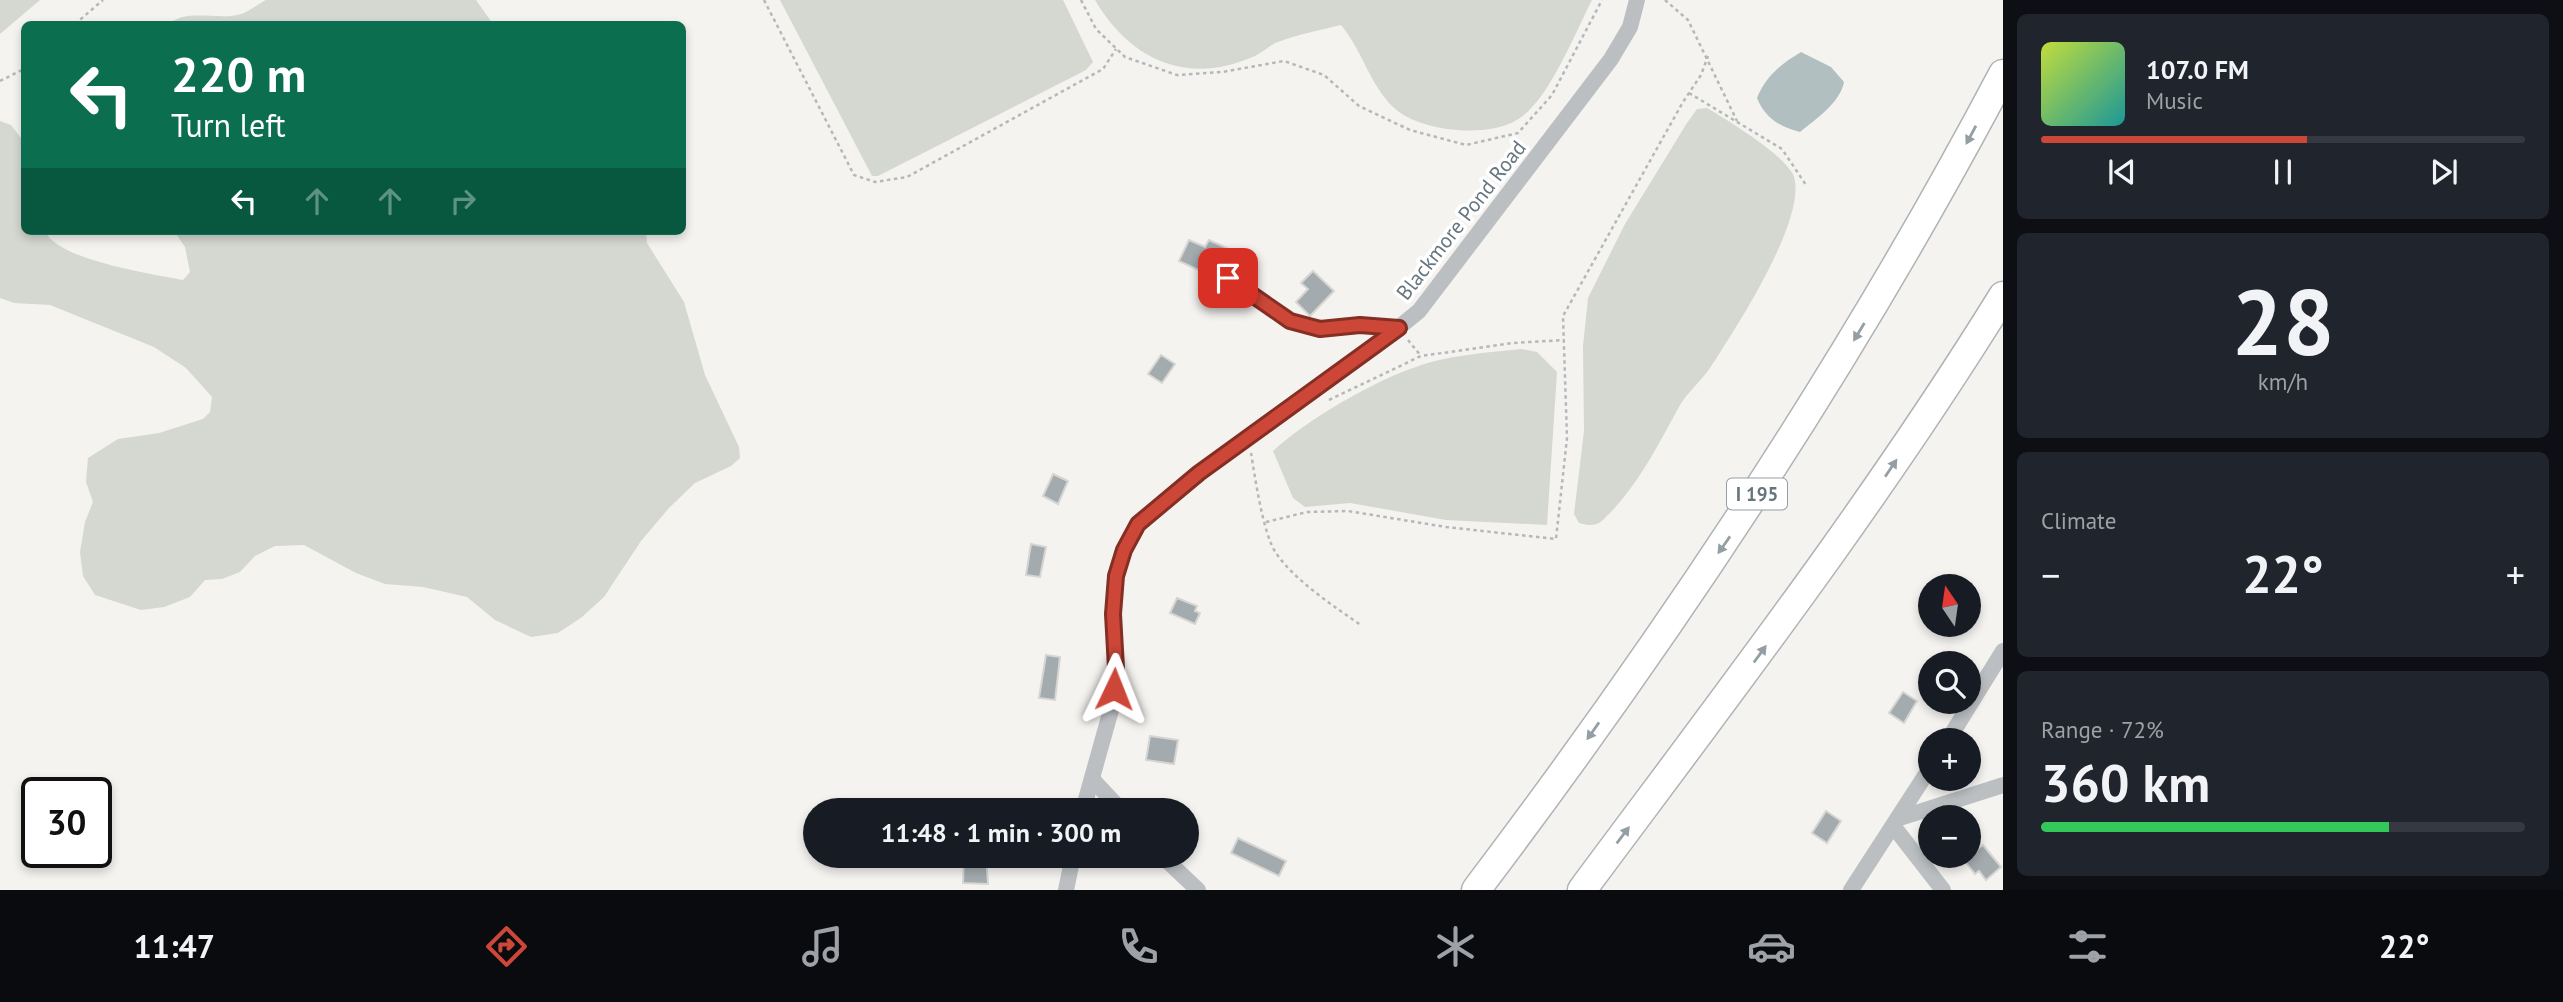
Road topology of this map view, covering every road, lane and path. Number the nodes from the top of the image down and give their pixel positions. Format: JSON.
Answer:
{"nodes":[{"id":1,"x":103,"y":0,"type":"edge"},
{"id":2,"x":764,"y":0,"type":"edge"},
{"id":3,"x":1081,"y":0,"type":"edge"},
{"id":4,"x":1602,"y":0,"type":"edge"},
{"id":5,"x":1637,"y":0,"type":"edge"},
{"id":6,"x":1665,"y":0,"type":"edge"},
{"id":7,"x":78,"y":21,"type":"edge"},
{"id":8,"x":1116,"y":49,"type":"junction"},
{"id":9,"x":1708,"y":57,"type":"junction"},
{"id":10,"x":21,"y":70,"type":"edge"},
{"id":11,"x":2003,"y":74,"type":"edge"},
{"id":12,"x":0,"y":81,"type":"edge"},
{"id":13,"x":1689,"y":93,"type":"junction"},
{"id":14,"x":1737,"y":121,"type":"junction"},
{"id":15,"x":1806,"y":185,"type":"dead end"},
{"id":16,"x":1228,"y":278,"type":"dead end"},
{"id":17,"x":2003,"y":296,"type":"edge"},
{"id":18,"x":1399,"y":328,"type":"junction"},
{"id":19,"x":1564,"y":340,"type":"junction"},
{"id":20,"x":1421,"y":356,"type":"junction"},
{"id":21,"x":1322,"y":403,"type":"dead end"},
{"id":22,"x":1248,"y":438,"type":"junction"},
{"id":23,"x":1266,"y":522,"type":"junction"},
{"id":24,"x":1362,"y":626,"type":"dead end"},
{"id":25,"x":2003,"y":651,"type":"edge"},
{"id":26,"x":1955,"y":728,"type":"edge"},
{"id":27,"x":1092,"y":779,"type":"junction"},
{"id":28,"x":2003,"y":785,"type":"edge"},
{"id":29,"x":1918,"y":788,"type":"edge"},
{"id":30,"x":1086,"y":798,"type":"edge"},
{"id":31,"x":1110,"y":798,"type":"edge"},
{"id":32,"x":1897,"y":822,"type":"junction"},
{"id":33,"x":1071,"y":868,"type":"edge"},
{"id":34,"x":1175,"y":868,"type":"edge"},
{"id":35,"x":1066,"y":890,"type":"edge"},
{"id":36,"x":1198,"y":890,"type":"edge"},
{"id":37,"x":1476,"y":890,"type":"edge"},
{"id":38,"x":1582,"y":890,"type":"edge"},
{"id":39,"x":1851,"y":890,"type":"edge"},
{"id":40,"x":1943,"y":890,"type":"edge"}],
"edges":[{"from":1,"to":7,"type":"path"},
{"from":2,"to":8,"type":"path"},
{"from":3,"to":8,"type":"path"},
{"from":4,"to":8,"type":"path"},
{"from":5,"to":18,"type":"street","name":"Blackmore Pond Road"},
{"from":6,"to":9,"type":"path"},
{"from":9,"to":13,"type":"path"},
{"from":9,"to":14,"type":"path"},
{"from":10,"to":12,"type":"path"},
{"from":11,"to":37,"type":"highway","number":"I 195","one_way":true},
{"from":13,"to":14,"type":"path"},
{"from":13,"to":19,"type":"path"},
{"from":14,"to":15,"type":"path"},
{"from":16,"to":18,"type":"street"},
{"from":38,"to":17,"type":"highway","one_way":true},
{"from":18,"to":20,"type":"path"},
{"from":18,"to":22,"type":"street","name":"Blackmore Pond Road"},
{"from":19,"to":20,"type":"path"},
{"from":19,"to":23,"type":"path"},
{"from":20,"to":21,"type":"path"},
{"from":22,"to":23,"type":"path"},
{"from":22,"to":27,"type":"street","name":"Blackmore Pond Road"},
{"from":23,"to":24,"type":"path"},
{"from":25,"to":26,"type":"street"},
{"from":27,"to":30,"type":"street","name":"Blackmore Pond Road"},
{"from":27,"to":31,"type":"street"},
{"from":28,"to":32,"type":"street"},
{"from":29,"to":32,"type":"street"},
{"from":32,"to":39,"type":"street"},
{"from":32,"to":40,"type":"street"},
{"from":33,"to":35,"type":"street"},
{"from":34,"to":36,"type":"street"}]}
